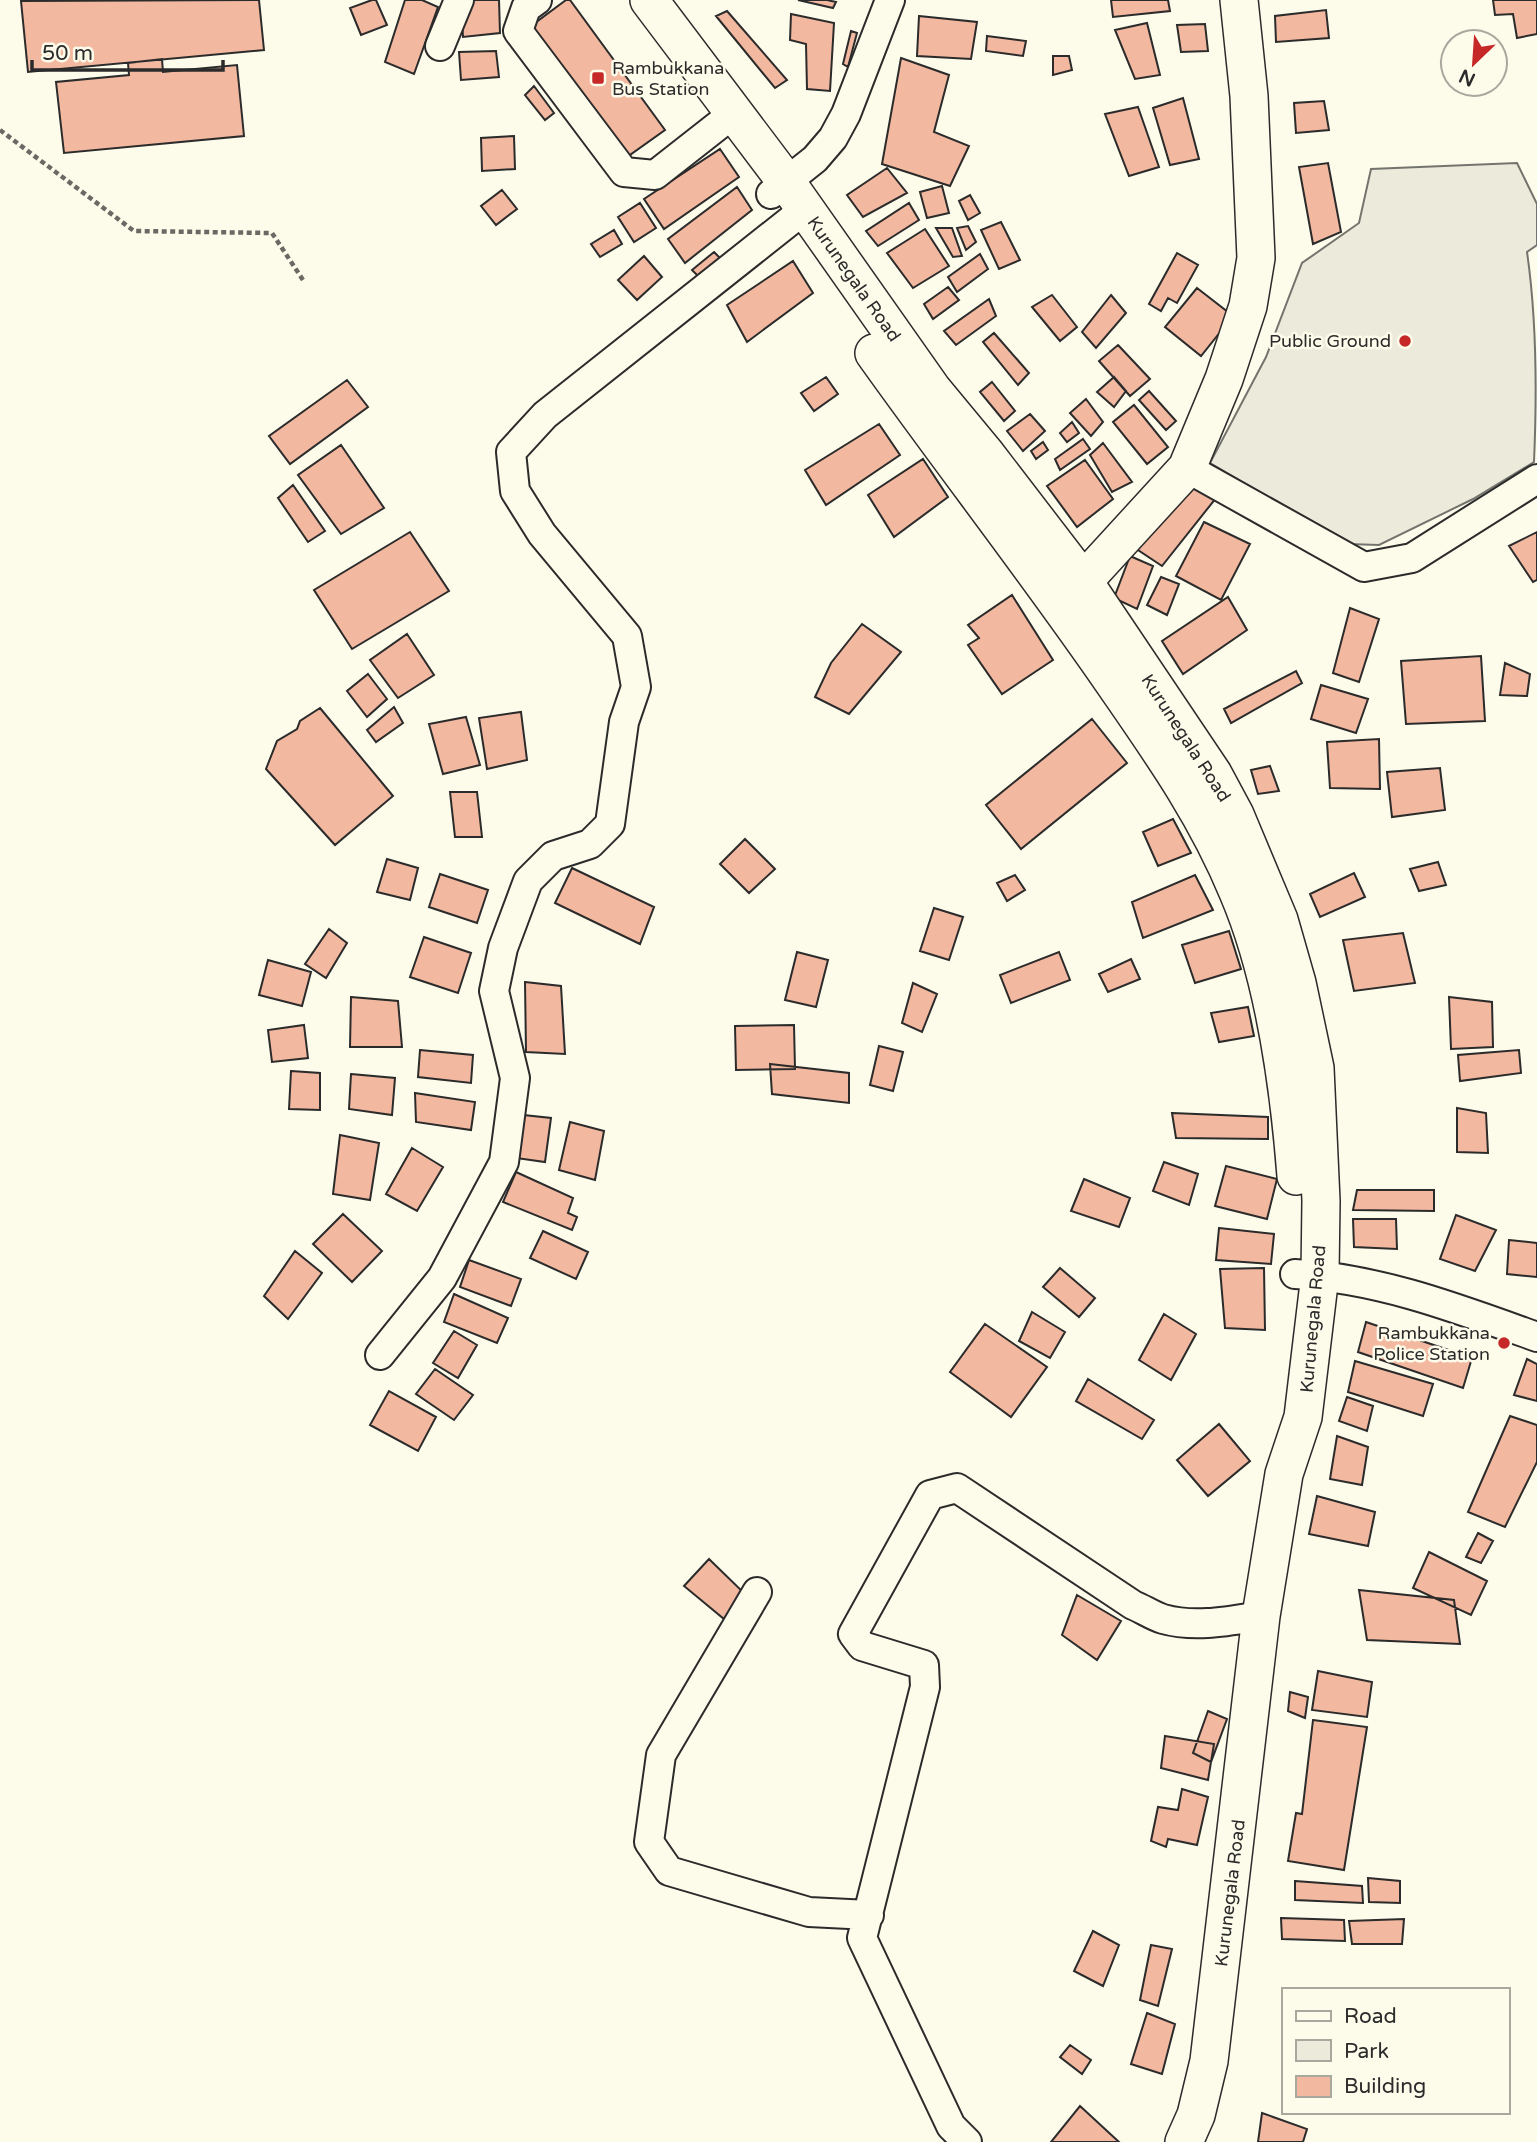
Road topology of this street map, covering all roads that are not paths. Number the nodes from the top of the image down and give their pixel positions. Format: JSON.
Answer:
{"nodes":[{"id":1,"x":459,"y":0,"type":"edge"},
{"id":2,"x":537,"y":0,"type":"edge"},
{"id":3,"x":890,"y":0,"type":"edge"},
{"id":4,"x":1239,"y":0,"type":"edge"},
{"id":5,"x":650,"y":7,"type":"edge"},
{"id":6,"x":440,"y":46,"type":"dead end"},
{"id":7,"x":726,"y":118,"type":"junction"},
{"id":8,"x":788,"y":202,"type":"junction"},
{"id":9,"x":1187,"y":468,"type":"junction"},
{"id":10,"x":1537,"y":479,"type":"edge"},
{"id":11,"x":1072,"y":594,"type":"junction"},
{"id":12,"x":1308,"y":1275,"type":"junction"},
{"id":13,"x":1537,"y":1337,"type":"edge"},
{"id":14,"x":380,"y":1355,"type":"dead end"},
{"id":15,"x":757,"y":1592,"type":"dead end"},
{"id":16,"x":1261,"y":1616,"type":"junction"},
{"id":17,"x":869,"y":1915,"type":"junction"},
{"id":18,"x":967,"y":2142,"type":"edge"},
{"id":19,"x":1184,"y":2142,"type":"edge"}],
"edges":[{"from":1,"to":6,"type":"street"},
{"from":2,"to":7,"type":"street"},
{"from":3,"to":8,"type":"street"},
{"from":4,"to":9,"type":"main road"},
{"from":5,"to":7,"type":"main road","name":"Kurunegala Road"},
{"from":7,"to":8,"type":"main road","name":"Kurunegala Road"},
{"from":8,"to":11,"type":"main road","name":"Kurunegala Road"},
{"from":8,"to":14,"type":"street"},
{"from":9,"to":10,"type":"street"},
{"from":9,"to":11,"type":"main road"},
{"from":11,"to":12,"type":"main road","name":"Kurunegala Road"},
{"from":12,"to":13,"type":"street"},
{"from":12,"to":16,"type":"main road","name":"Kurunegala Road"},
{"from":15,"to":17,"type":"street"},
{"from":16,"to":17,"type":"street"},
{"from":16,"to":19,"type":"main road","name":"Kurunegala Road"},
{"from":17,"to":18,"type":"street"}]}
